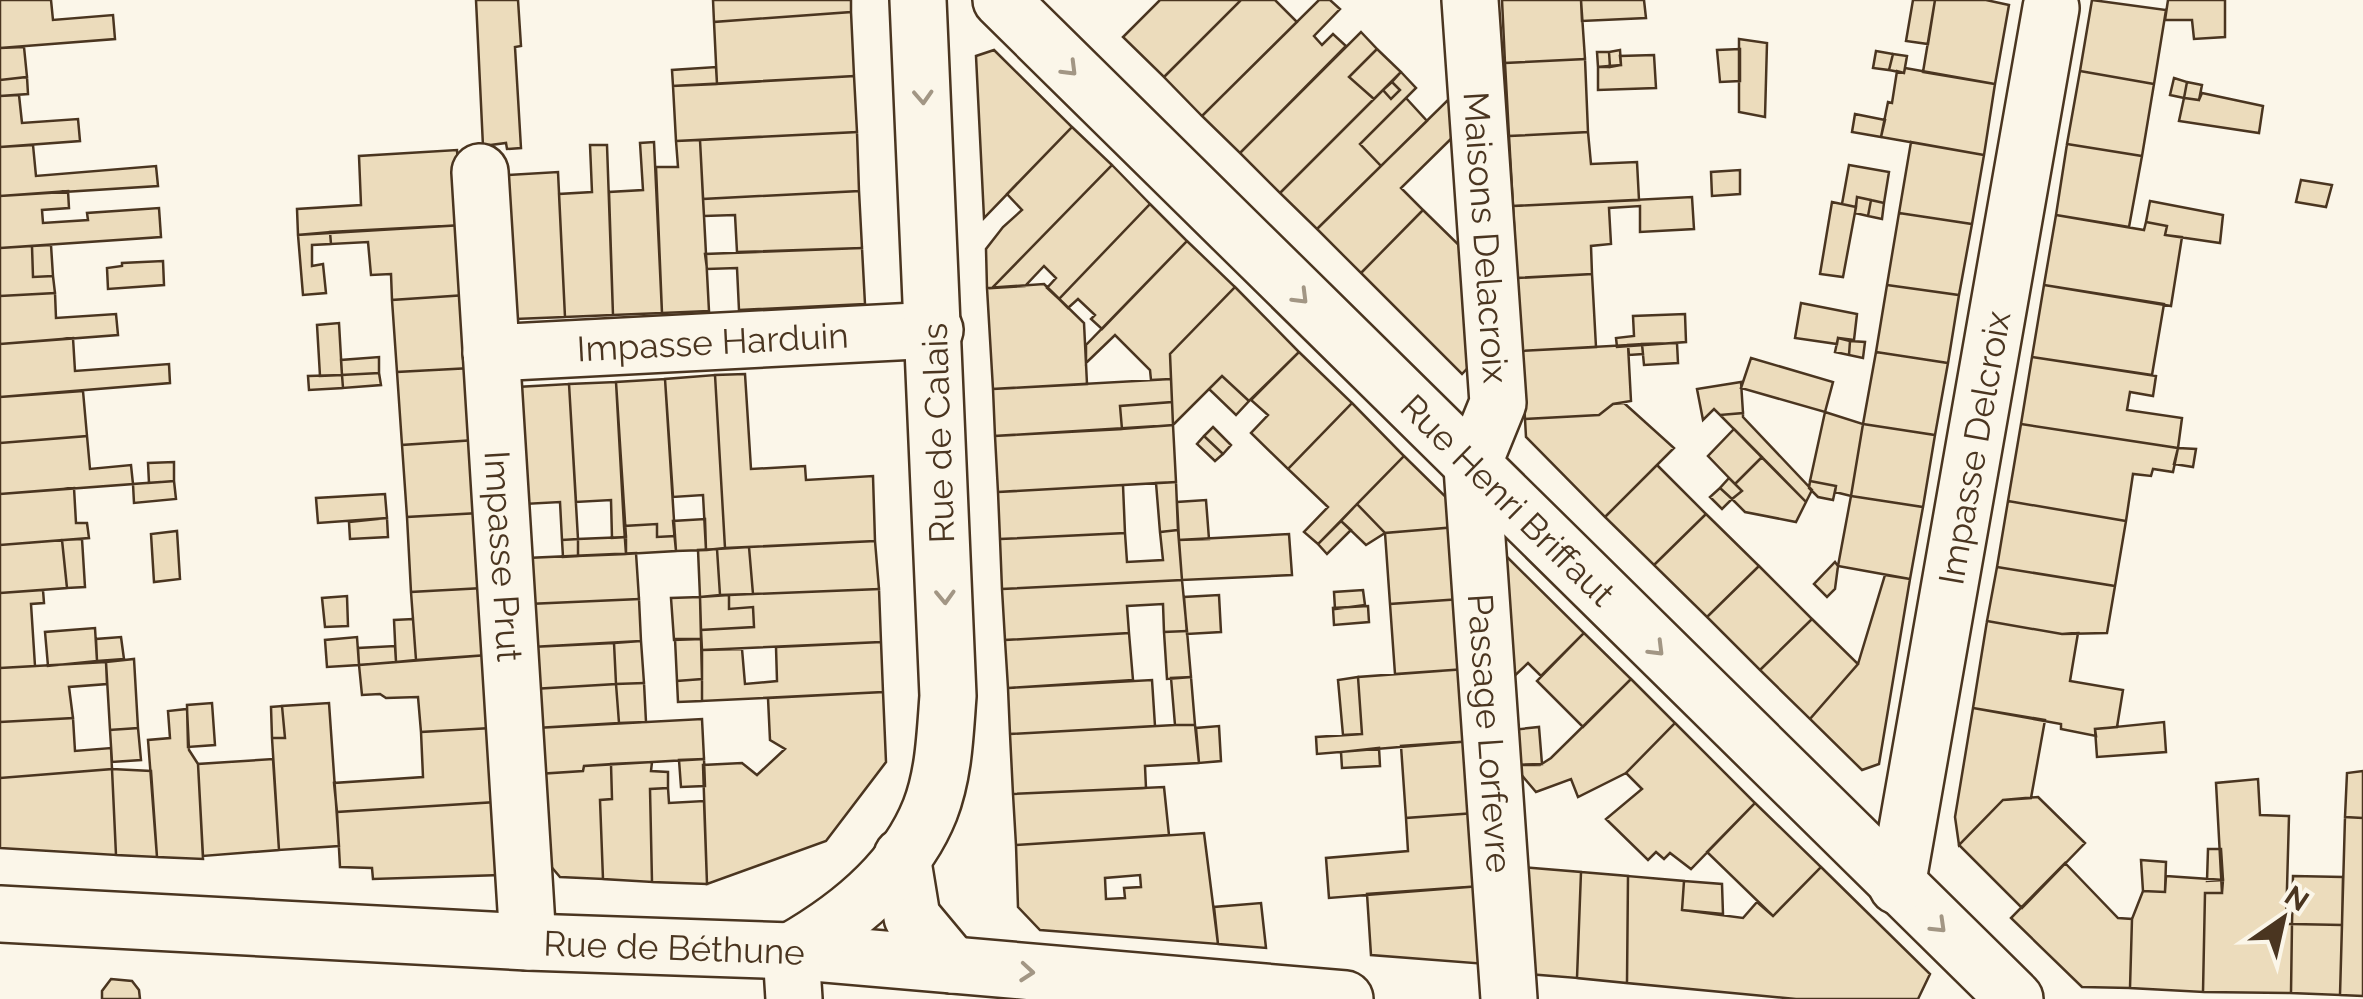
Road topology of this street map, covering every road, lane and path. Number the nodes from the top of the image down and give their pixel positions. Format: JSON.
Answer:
{"nodes":[{"id":1,"x":918,"y":0,"type":"edge"},
{"id":2,"x":1001,"y":0,"type":"edge"},
{"id":3,"x":1470,"y":0,"type":"edge"},
{"id":4,"x":2051,"y":8,"type":"dead end"},
{"id":5,"x":480,"y":172,"type":"dead end"},
{"id":6,"x":935,"y":330,"type":"junction"},
{"id":7,"x":491,"y":353,"type":"junction"},
{"id":8,"x":1472,"y":467,"type":"junction"},
{"id":9,"x":902,"y":856,"type":"junction"},
{"id":10,"x":1897,"y":886,"type":"junction"},
{"id":11,"x":0,"y":914,"type":"edge"},
{"id":12,"x":528,"y":942,"type":"junction"},
{"id":13,"x":952,"y":965,"type":"junction"},
{"id":14,"x":792,"y":975,"type":"edge"},
{"id":15,"x":1345,"y":999,"type":"edge"},
{"id":16,"x":1509,"y":999,"type":"edge"},
{"id":17,"x":2014,"y":999,"type":"edge"}],
"edges":[{"from":1,"to":6,"type":"street","name":"Rue de Calais","one_way":true},
{"from":2,"to":8,"type":"street","name":"Rue Henri Briffaut","one_way":true},
{"from":3,"to":8,"type":"street","name":"Maisons Delacroix"},
{"from":4,"to":10,"type":"street","name":"Impasse Delcroix"},
{"from":5,"to":7,"type":"street","name":"Impasse Prut"},
{"from":6,"to":7,"type":"street","name":"Impasse Harduin"},
{"from":6,"to":9,"type":"street","name":"Rue de Calais","one_way":true},
{"from":7,"to":12,"type":"street","name":"Impasse Prut"},
{"from":8,"to":10,"type":"street","name":"Rue Henri Briffaut","one_way":true},
{"from":8,"to":16,"type":"street","name":"Passage Lorfevre"},
{"from":9,"to":13,"type":"street"},
{"from":9,"to":14,"type":"street","name":"Rue de Calais"},
{"from":10,"to":17,"type":"street","name":"Rue Henri Briffaut","one_way":true},
{"from":11,"to":12,"type":"street","name":"Rue de Béthune"},
{"from":12,"to":14,"type":"street","name":"Rue de Béthune"},
{"from":13,"to":14,"type":"street","name":"Rue de Béthune"},
{"from":13,"to":15,"type":"street","name":"Rue de Béthune","one_way":true}]}
